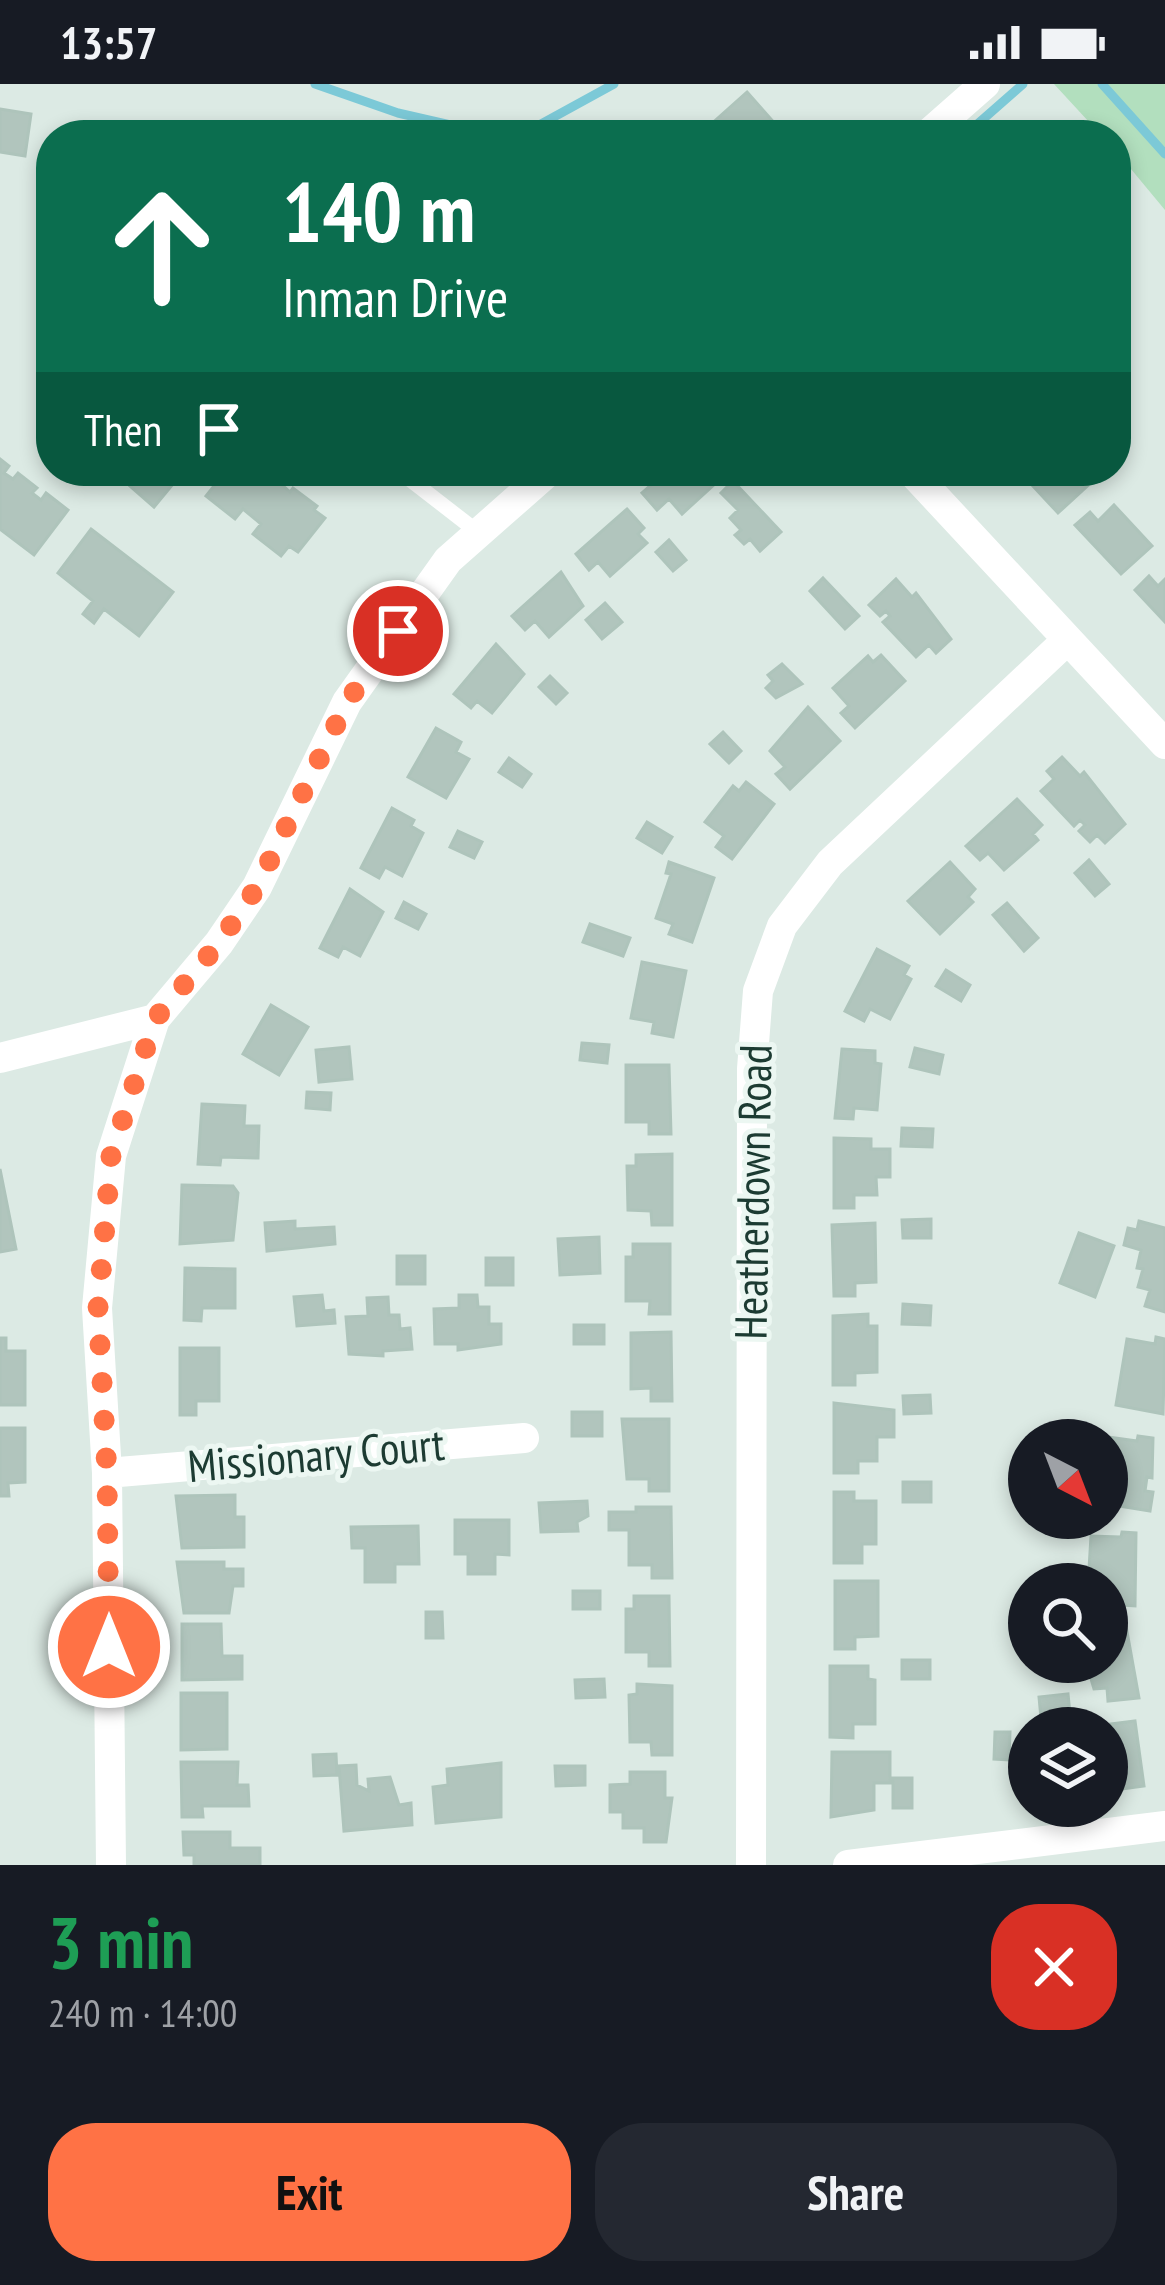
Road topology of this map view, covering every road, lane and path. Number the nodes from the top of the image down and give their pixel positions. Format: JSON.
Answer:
{"nodes":[{"id":1,"x":985,"y":84,"type":"edge"},
{"id":2,"x":943,"y":120,"type":"edge"},
{"id":3,"x":418,"y":486,"type":"edge"},
{"id":4,"x":532,"y":486,"type":"edge"},
{"id":5,"x":925,"y":486,"type":"edge"},
{"id":6,"x":479,"y":533,"type":"junction"},
{"id":7,"x":1065,"y":642,"type":"junction"},
{"id":8,"x":1165,"y":744,"type":"edge"},
{"id":9,"x":155,"y":1019,"type":"junction"},
{"id":10,"x":0,"y":1058,"type":"edge"},
{"id":11,"x":524,"y":1438,"type":"dead end"},
{"id":12,"x":107,"y":1473,"type":"junction"},
{"id":13,"x":1165,"y":1826,"type":"edge"},
{"id":14,"x":111,"y":1865,"type":"edge"},
{"id":15,"x":751,"y":1865,"type":"edge"},
{"id":16,"x":848,"y":1865,"type":"edge"}],
"edges":[{"from":1,"to":2,"type":"street"},
{"from":3,"to":6,"type":"lane"},
{"from":4,"to":6,"type":"street"},
{"from":5,"to":7,"type":"street"},
{"from":6,"to":9,"type":"street"},
{"from":7,"to":8,"type":"street"},
{"from":7,"to":15,"type":"street","name":"Heatherdown Road"},
{"from":9,"to":10,"type":"street"},
{"from":9,"to":12,"type":"street"},
{"from":11,"to":12,"type":"street","name":"Missionary Court"},
{"from":12,"to":14,"type":"street"},
{"from":13,"to":16,"type":"street"}]}
